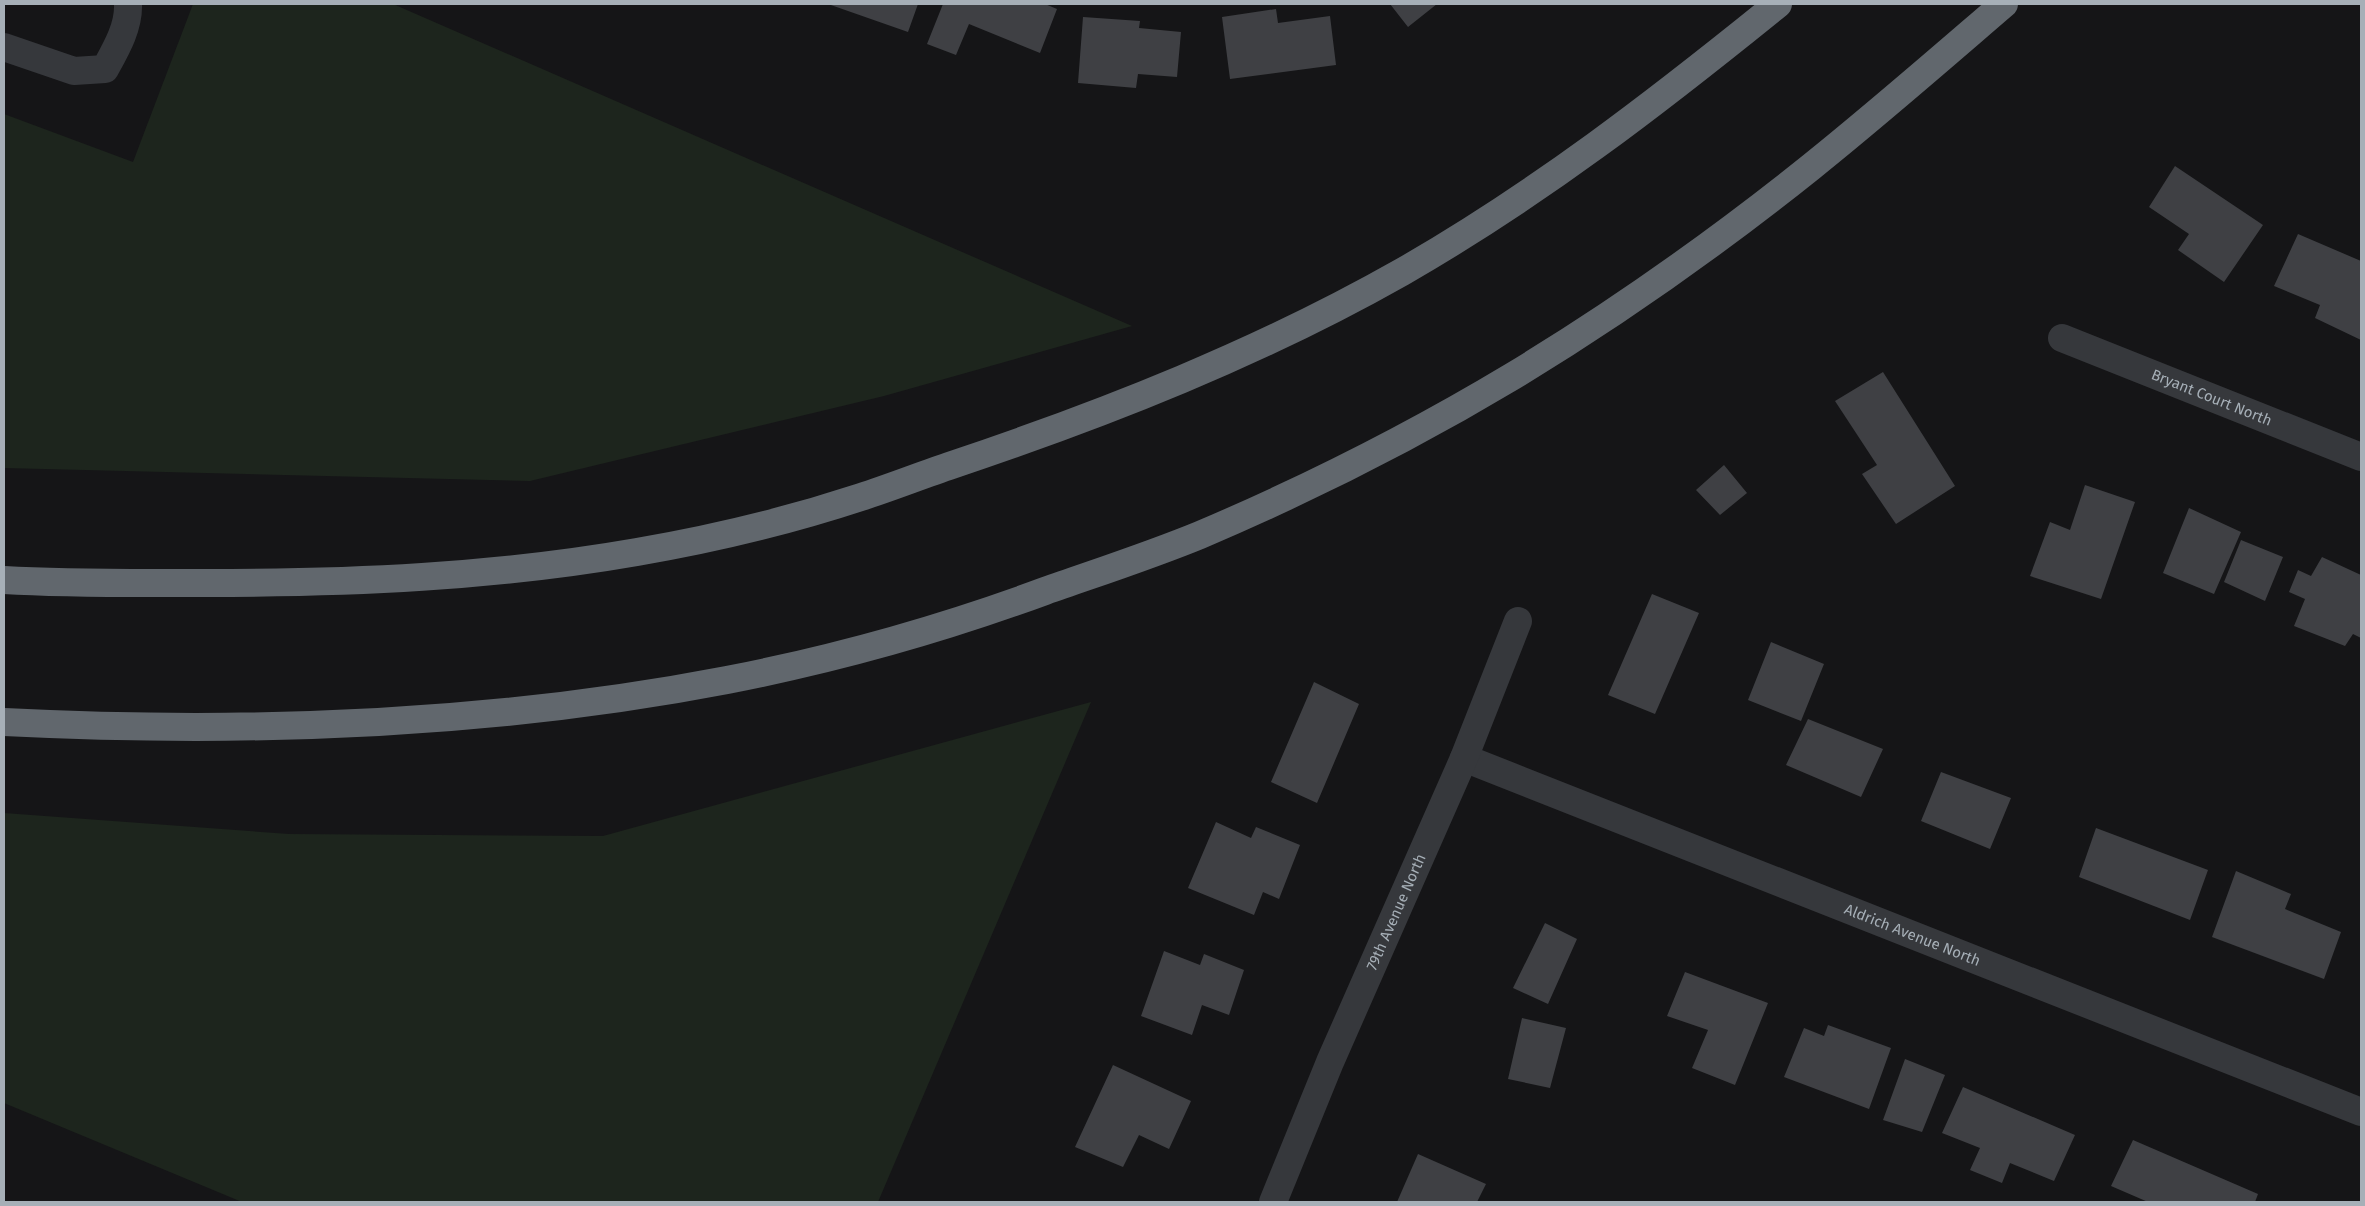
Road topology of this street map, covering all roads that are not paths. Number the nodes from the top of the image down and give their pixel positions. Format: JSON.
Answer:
{"nodes":[{"id":1,"x":128,"y":4,"type":"edge"},
{"id":2,"x":1778,"y":4,"type":"edge"},
{"id":3,"x":2004,"y":4,"type":"edge"},
{"id":4,"x":4,"y":47,"type":"edge"},
{"id":5,"x":2062,"y":338,"type":"dead end"},
{"id":6,"x":2361,"y":457,"type":"edge"},
{"id":7,"x":4,"y":567,"type":"edge"},
{"id":8,"x":4,"y":580,"type":"edge"},
{"id":9,"x":64,"y":582,"type":"junction"},
{"id":10,"x":1518,"y":622,"type":"dead end"},
{"id":11,"x":4,"y":722,"type":"edge"},
{"id":12,"x":1464,"y":758,"type":"junction"},
{"id":13,"x":2361,"y":1112,"type":"edge"},
{"id":14,"x":1273,"y":1202,"type":"edge"}],
"edges":[{"from":1,"to":4,"type":"street"},
{"from":2,"to":9,"type":"highway"},
{"from":3,"to":11,"type":"highway"},
{"from":5,"to":6,"type":"street","name":"Bryant Court North"},
{"from":7,"to":9,"type":"highway"},
{"from":8,"to":9,"type":"highway"},
{"from":10,"to":12,"type":"street","name":"79th Avenue North"},
{"from":12,"to":13,"type":"street","name":"Aldrich Avenue North"},
{"from":12,"to":14,"type":"street","name":"79th Avenue North"}]}
